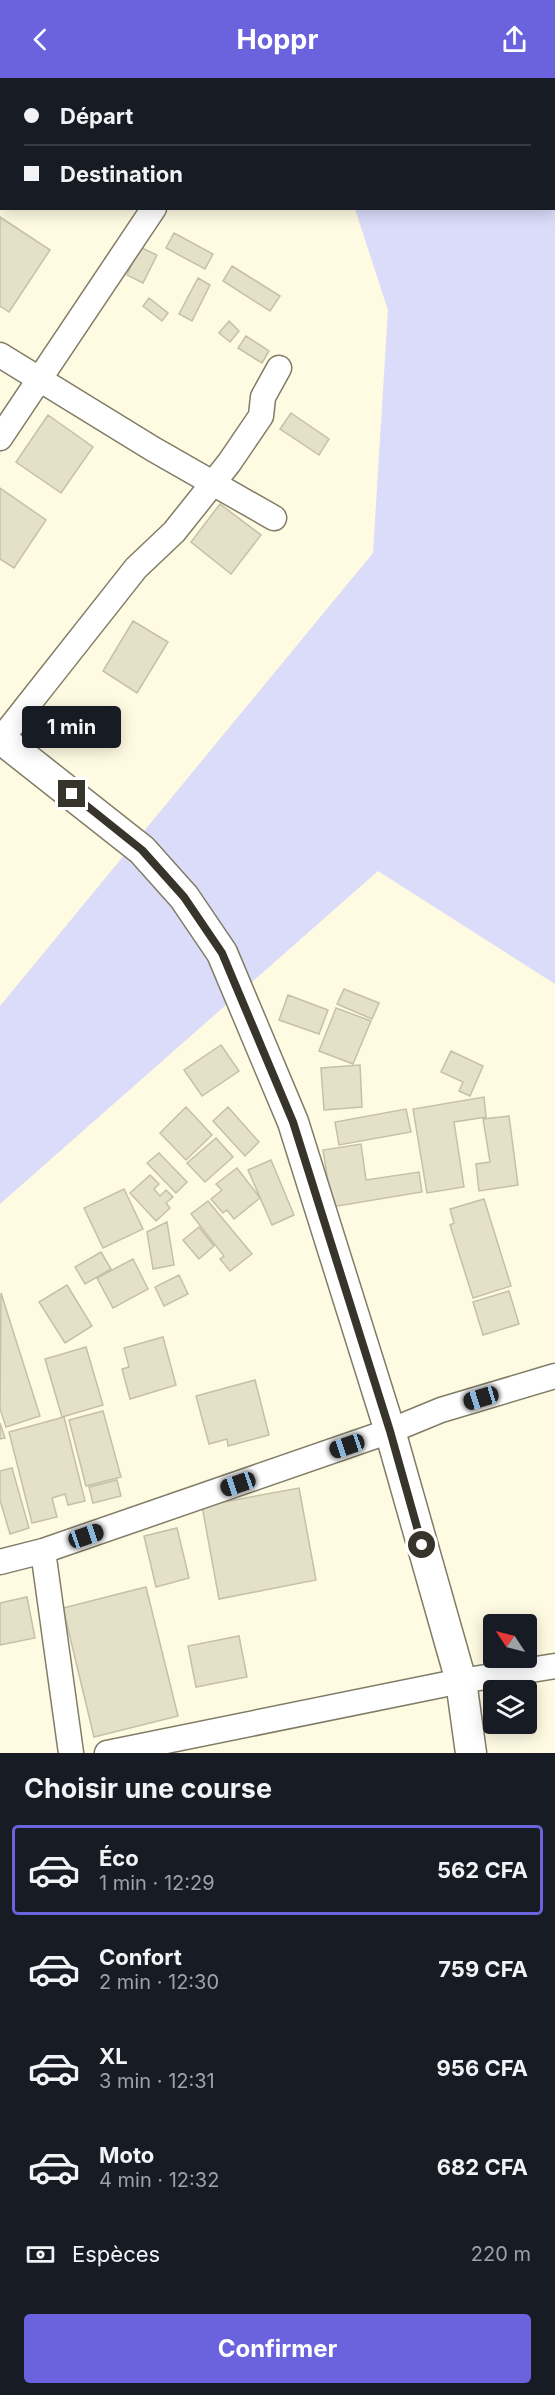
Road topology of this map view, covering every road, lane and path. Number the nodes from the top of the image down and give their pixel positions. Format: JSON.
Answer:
{"nodes":[{"id":1,"x":153,"y":210,"type":"edge"},
{"id":2,"x":0,"y":355,"type":"edge"},
{"id":3,"x":279,"y":368,"type":"dead end"},
{"id":4,"x":40,"y":380,"type":"junction"},
{"id":5,"x":0,"y":438,"type":"edge"},
{"id":6,"x":212,"y":483,"type":"junction"},
{"id":7,"x":274,"y":518,"type":"dead end"},
{"id":8,"x":1,"y":738,"type":"edge"},
{"id":9,"x":555,"y":1376,"type":"edge"},
{"id":10,"x":390,"y":1431,"type":"junction"},
{"id":11,"x":43,"y":1551,"type":"junction"},
{"id":12,"x":0,"y":1562,"type":"edge"},
{"id":13,"x":555,"y":1666,"type":"edge"},
{"id":14,"x":461,"y":1681,"type":"junction"},
{"id":15,"x":71,"y":1753,"type":"edge"},
{"id":16,"x":107,"y":1753,"type":"edge"},
{"id":17,"x":471,"y":1753,"type":"edge"}],
"edges":[{"from":1,"to":4,"type":"street"},
{"from":2,"to":4,"type":"street"},
{"from":3,"to":6,"type":"street"},
{"from":4,"to":5,"type":"street"},
{"from":4,"to":6,"type":"street"},
{"from":6,"to":7,"type":"street"},
{"from":6,"to":8,"type":"street"},
{"from":8,"to":10,"type":"street"},
{"from":9,"to":10,"type":"street"},
{"from":10,"to":11,"type":"street"},
{"from":10,"to":14,"type":"street"},
{"from":11,"to":12,"type":"street"},
{"from":11,"to":15,"type":"street"},
{"from":13,"to":14,"type":"street"},
{"from":14,"to":16,"type":"street"},
{"from":14,"to":17,"type":"street"}]}
